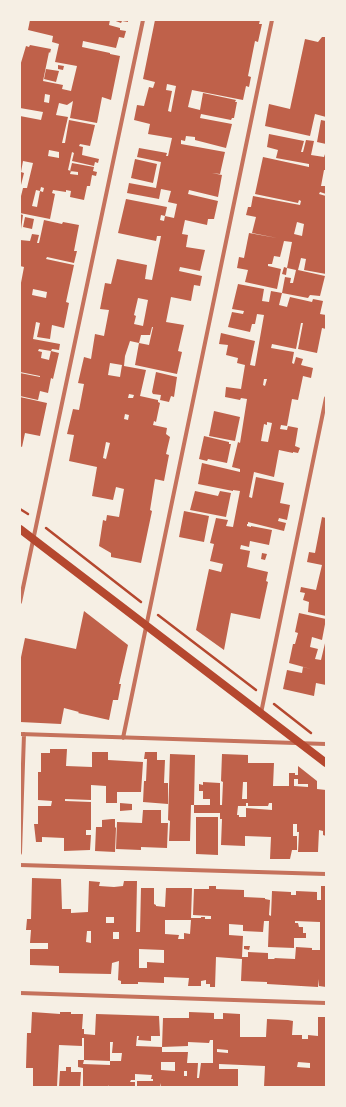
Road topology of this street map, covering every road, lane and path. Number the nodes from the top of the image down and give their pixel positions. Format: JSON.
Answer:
{"nodes":[{"id":1,"x":143,"y":20,"type":"edge"},
{"id":2,"x":272,"y":20,"type":"edge"},
{"id":3,"x":326,"y":398,"type":"edge"},
{"id":4,"x":20,"y":508,"type":"edge"},
{"id":5,"x":37,"y":521,"type":"junction"},
{"id":6,"x":20,"y":529,"type":"edge"},
{"id":7,"x":33,"y":540,"type":"junction"},
{"id":8,"x":20,"y":602,"type":"edge"},
{"id":9,"x":150,"y":609,"type":"junction"},
{"id":10,"x":147,"y":626,"type":"junction"},
{"id":11,"x":264,"y":696,"type":"junction"},
{"id":12,"x":261,"y":713,"type":"junction"},
{"id":13,"x":22,"y":734,"type":"edge"},
{"id":14,"x":123,"y":738,"type":"junction"},
{"id":15,"x":300,"y":743,"type":"junction"},
{"id":16,"x":326,"y":744,"type":"edge"},
{"id":17,"x":326,"y":763,"type":"edge"},
{"id":18,"x":20,"y":853,"type":"edge"},
{"id":19,"x":20,"y":865,"type":"edge"},
{"id":20,"x":326,"y":874,"type":"edge"},
{"id":21,"x":20,"y":993,"type":"edge"},
{"id":22,"x":326,"y":1003,"type":"edge"}],
"edges":[{"from":1,"to":5,"type":"street"},
{"from":2,"to":9,"type":"street"},
{"from":3,"to":11,"type":"street"},
{"from":4,"to":5,"type":"path"},
{"from":5,"to":7,"type":"street"},
{"from":5,"to":9,"type":"path"},
{"from":6,"to":7,"type":"main road"},
{"from":7,"to":8,"type":"street"},
{"from":7,"to":10,"type":"main road"},
{"from":9,"to":10,"type":"street"},
{"from":9,"to":11,"type":"path"},
{"from":10,"to":12,"type":"main road"},
{"from":10,"to":14,"type":"street"},
{"from":11,"to":12,"type":"street"},
{"from":11,"to":16,"type":"path"},
{"from":12,"to":15,"type":"main road"},
{"from":13,"to":14,"type":"street"},
{"from":13,"to":18,"type":"street"},
{"from":14,"to":15,"type":"street"},
{"from":15,"to":16,"type":"street"},
{"from":15,"to":17,"type":"main road"},
{"from":19,"to":20,"type":"street"},
{"from":21,"to":22,"type":"street"}]}
